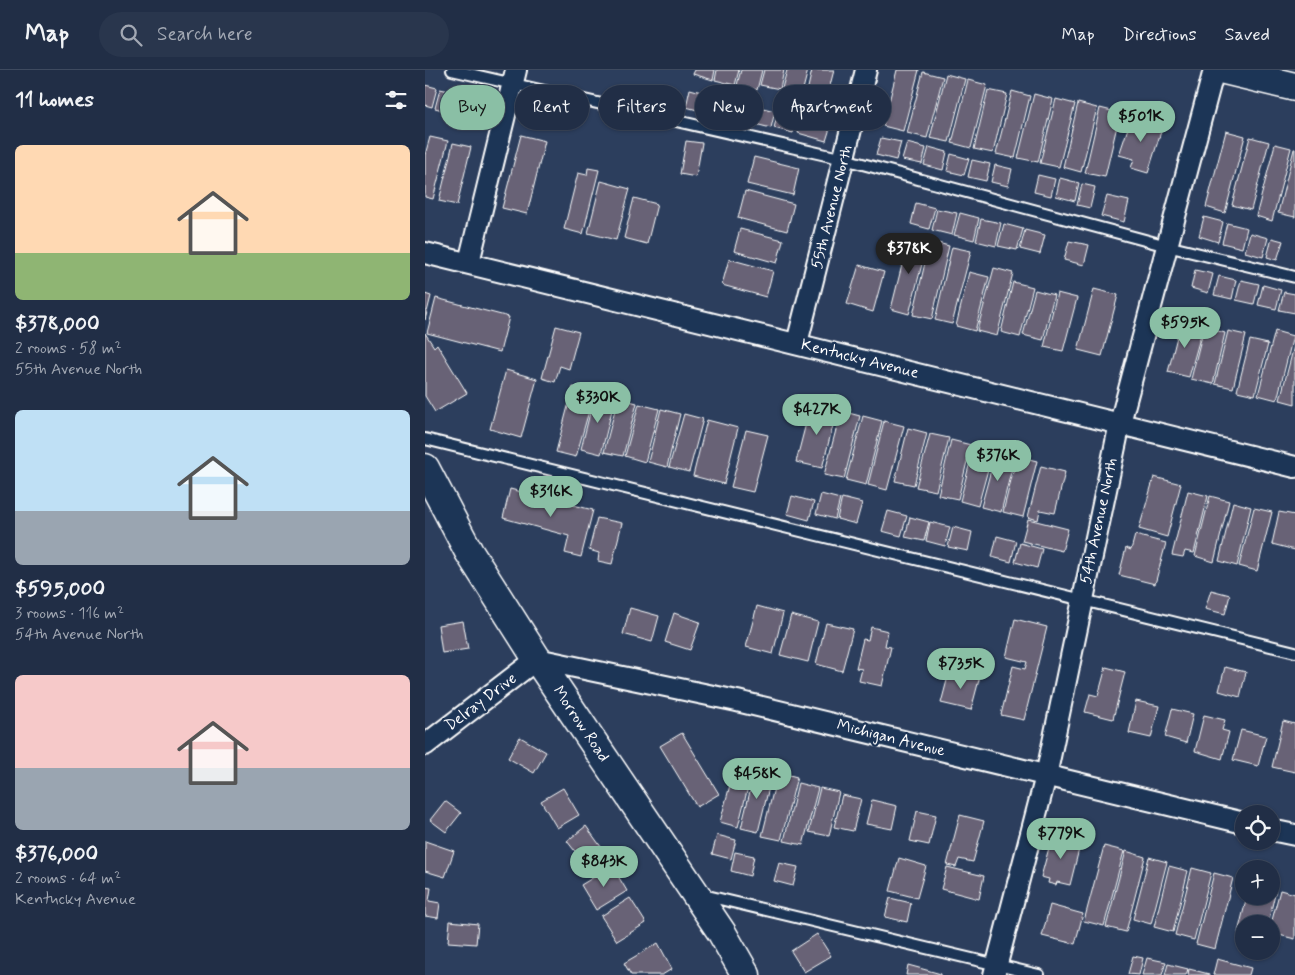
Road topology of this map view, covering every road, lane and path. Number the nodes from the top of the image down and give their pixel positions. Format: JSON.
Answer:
{"nodes":[{"id":1,"x":452,"y":70,"type":"edge"},
{"id":2,"x":866,"y":70,"type":"edge"},
{"id":3,"x":1214,"y":70,"type":"edge"},
{"id":4,"x":1223,"y":70,"type":"edge"},
{"id":5,"x":515,"y":77,"type":"edge"},
{"id":6,"x":1295,"y":87,"type":"edge"},
{"id":7,"x":844,"y":158,"type":"junction"},
{"id":8,"x":1167,"y":246,"type":"junction"},
{"id":9,"x":425,"y":253,"type":"edge"},
{"id":10,"x":469,"y":262,"type":"junction"},
{"id":11,"x":1295,"y":277,"type":"edge"},
{"id":12,"x":797,"y":344,"type":"junction"},
{"id":13,"x":1120,"y":424,"type":"junction"},
{"id":14,"x":425,"y":439,"type":"edge"},
{"id":15,"x":1295,"y":467,"type":"edge"},
{"id":16,"x":425,"y":468,"type":"edge"},
{"id":17,"x":1083,"y":600,"type":"junction"},
{"id":18,"x":1295,"y":652,"type":"edge"},
{"id":19,"x":537,"y":659,"type":"junction"},
{"id":20,"x":425,"y":745,"type":"edge"},
{"id":21,"x":1046,"y":776,"type":"junction"},
{"id":22,"x":1235,"y":821,"type":"edge"},
{"id":23,"x":1280,"y":832,"type":"edge"},
{"id":24,"x":1295,"y":835,"type":"edge"},
{"id":25,"x":695,"y":893,"type":"junction"},
{"id":26,"x":995,"y":970,"type":"edge"},
{"id":27,"x":746,"y":975,"type":"edge"},
{"id":28,"x":1039,"y":975,"type":"edge"}],
"edges":[{"from":1,"to":5,"type":"lane"},
{"from":2,"to":7,"type":"street","name":"55th Avenue North"},
{"from":3,"to":8,"type":"street","name":"54th Avenue North"},
{"from":4,"to":6,"type":"street"},
{"from":5,"to":7,"type":"lane"},
{"from":5,"to":10,"type":"street"},
{"from":7,"to":8,"type":"lane"},
{"from":7,"to":12,"type":"street","name":"55th Avenue North"},
{"from":8,"to":11,"type":"lane"},
{"from":8,"to":13,"type":"street","name":"54th Avenue North"},
{"from":9,"to":10,"type":"street","name":"Kentucky Avenue"},
{"from":10,"to":12,"type":"street","name":"Kentucky Avenue"},
{"from":12,"to":13,"type":"street","name":"Kentucky Avenue"},
{"from":13,"to":15,"type":"street","name":"Kentucky Avenue"},
{"from":13,"to":17,"type":"street","name":"54th Avenue North"},
{"from":14,"to":17,"type":"lane"},
{"from":16,"to":19,"type":"street","name":"Morrow Road"},
{"from":17,"to":18,"type":"lane"},
{"from":17,"to":21,"type":"street","name":"54th Avenue North"},
{"from":19,"to":20,"type":"street","name":"Delray Drive"},
{"from":19,"to":21,"type":"street","name":"Michigan Avenue"},
{"from":19,"to":25,"type":"street","name":"Morrow Road"},
{"from":21,"to":22,"type":"street","name":"Michigan Avenue"},
{"from":21,"to":26,"type":"street","name":"54th Avenue North"},
{"from":23,"to":24,"type":"street"},
{"from":25,"to":26,"type":"lane"},
{"from":25,"to":27,"type":"street","name":"Morrow Road"},
{"from":26,"to":28,"type":"lane"}]}
